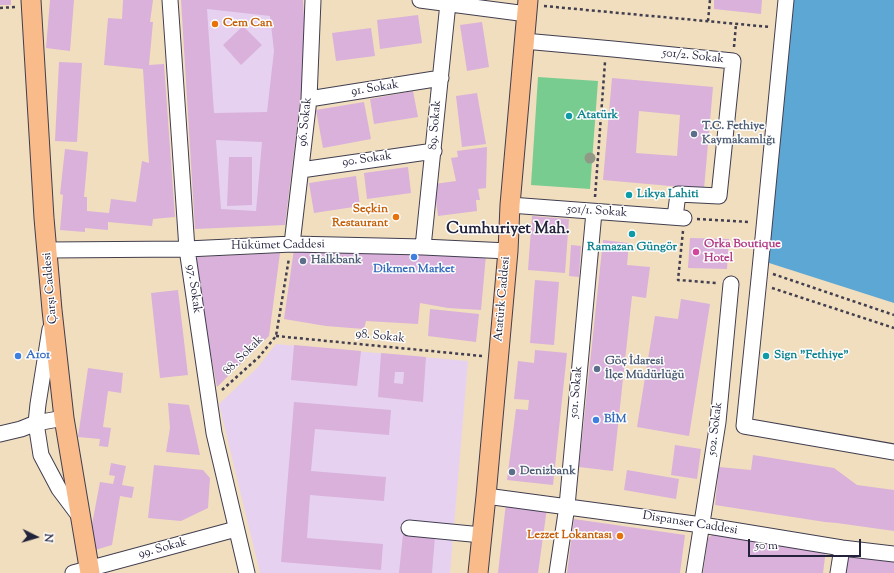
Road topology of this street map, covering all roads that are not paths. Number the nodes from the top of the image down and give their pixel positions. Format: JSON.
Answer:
{"nodes":[{"id":1,"x":170,"y":0,"type":"edge"},
{"id":2,"x":313,"y":0,"type":"edge"},
{"id":3,"x":421,"y":0,"type":"edge"},
{"id":4,"x":786,"y":0,"type":"edge"},
{"id":5,"x":23,"y":3,"type":"edge"},
{"id":6,"x":448,"y":3,"type":"junction"},
{"id":7,"x":527,"y":6,"type":"edge"},
{"id":8,"x":524,"y":41,"type":"junction"},
{"id":9,"x":441,"y":78,"type":"junction"},
{"id":10,"x":309,"y":99,"type":"junction"},
{"id":11,"x":434,"y":151,"type":"junction"},
{"id":12,"x":301,"y":170,"type":"junction"},
{"id":13,"x":510,"y":205,"type":"junction"},
{"id":14,"x":594,"y":212,"type":"junction"},
{"id":15,"x":680,"y":217,"type":"joint"},
{"id":16,"x":292,"y":244,"type":"junction"},
{"id":17,"x":423,"y":247,"type":"junction"},
{"id":18,"x":187,"y":249,"type":"junction"},
{"id":19,"x":48,"y":250,"type":"junction"},
{"id":20,"x":508,"y":252,"type":"junction"},
{"id":21,"x":731,"y":284,"type":"road end"},
{"id":22,"x":52,"y":310,"type":"junction"},
{"id":23,"x":64,"y":418,"type":"junction"},
{"id":24,"x":718,"y":422,"type":"junction"},
{"id":25,"x":36,"y":423,"type":"junction"},
{"id":26,"x":744,"y":426,"type":"junction"},
{"id":27,"x":0,"y":434,"type":"edge"},
{"id":28,"x":894,"y":452,"type":"edge"},
{"id":29,"x":486,"y":496,"type":"junction"},
{"id":30,"x":567,"y":506,"type":"junction"},
{"id":31,"x":81,"y":519,"type":"junction"},
{"id":32,"x":702,"y":525,"type":"junction"},
{"id":33,"x":409,"y":528,"type":"dead end"},
{"id":34,"x":236,"y":529,"type":"junction"},
{"id":35,"x":482,"y":535,"type":"junction"},
{"id":36,"x":842,"y":548,"type":"junction"},
{"id":37,"x":894,"y":554,"type":"edge"},
{"id":38,"x":84,"y":572,"type":"edge"},
{"id":39,"x":248,"y":573,"type":"edge"},
{"id":40,"x":478,"y":573,"type":"edge"},
{"id":41,"x":557,"y":573,"type":"edge"},
{"id":42,"x":694,"y":573,"type":"edge"},
{"id":43,"x":838,"y":573,"type":"edge"}],
"edges":[{"from":1,"to":18,"type":"street","name":"97. Sokak"},
{"from":2,"to":10,"type":"street","name":"96. Sokak"},
{"from":3,"to":6,"type":"street"},
{"from":4,"to":26,"type":"street"},
{"from":5,"to":19,"type":"main road","name":"Çarşı Caddesi"},
{"from":6,"to":7,"type":"street"},
{"from":6,"to":9,"type":"street","name":"89. Sokak"},
{"from":7,"to":8,"type":"main road","name":"Atatürk Caddesi"},
{"from":8,"to":13,"type":"main road","name":"Atatürk Caddesi"},
{"from":8,"to":15,"type":"street","name":"501/2. Sokak"},
{"from":9,"to":10,"type":"street","name":"91. Sokak"},
{"from":9,"to":11,"type":"street","name":"89. Sokak"},
{"from":10,"to":12,"type":"street","name":"96. Sokak"},
{"from":11,"to":12,"type":"street","name":"90. Sokak"},
{"from":11,"to":17,"type":"street","name":"89. Sokak"},
{"from":12,"to":16,"type":"street","name":"96. Sokak"},
{"from":13,"to":14,"type":"street","name":"501/1. Sokak"},
{"from":13,"to":20,"type":"main road","name":"Atatürk Caddesi"},
{"from":14,"to":15,"type":"street","name":"501/1. Sokak"},
{"from":14,"to":30,"type":"street","name":"501. Sokak"},
{"from":16,"to":17,"type":"street","name":"Hükümet Caddesi"},
{"from":16,"to":18,"type":"street","name":"Hükümet Caddesi"},
{"from":17,"to":20,"type":"street","name":"Hükümet Caddesi"},
{"from":18,"to":19,"type":"street","name":"Hükümet Caddesi"},
{"from":18,"to":34,"type":"street","name":"97. Sokak"},
{"from":19,"to":22,"type":"main road","name":"Çarşı Caddesi"},
{"from":20,"to":29,"type":"main road","name":"Atatürk Caddesi"},
{"from":21,"to":24,"type":"street","name":"502. Sokak"},
{"from":22,"to":23,"type":"main road","name":"Çarşı Caddesi"},
{"from":22,"to":25,"type":"street"},
{"from":23,"to":25,"type":"street"},
{"from":23,"to":31,"type":"main road","name":"Çarşı Caddesi"},
{"from":24,"to":26,"type":"street"},
{"from":24,"to":32,"type":"street","name":"502. Sokak"},
{"from":25,"to":27,"type":"street"},
{"from":25,"to":31,"type":"street"},
{"from":26,"to":28,"type":"street"},
{"from":29,"to":30,"type":"street","name":"Dispanser Caddesi"},
{"from":29,"to":35,"type":"main road","name":"Atatürk Caddesi"},
{"from":30,"to":32,"type":"street","name":"Dispanser Caddesi"},
{"from":30,"to":41,"type":"street","name":"501. Sokak"},
{"from":31,"to":38,"type":"main road","name":"Çarşı Caddesi"},
{"from":32,"to":36,"type":"street","name":"Dispanser Caddesi"},
{"from":32,"to":42,"type":"street","name":"502. Sokak"},
{"from":33,"to":35,"type":"street"},
{"from":34,"to":38,"type":"street","name":"99. Sokak"},
{"from":34,"to":39,"type":"street","name":"97. Sokak"},
{"from":35,"to":40,"type":"main road","name":"Atatürk Caddesi"},
{"from":36,"to":37,"type":"street","name":"Dispanser Caddesi"},
{"from":36,"to":43,"type":"street"}]}
